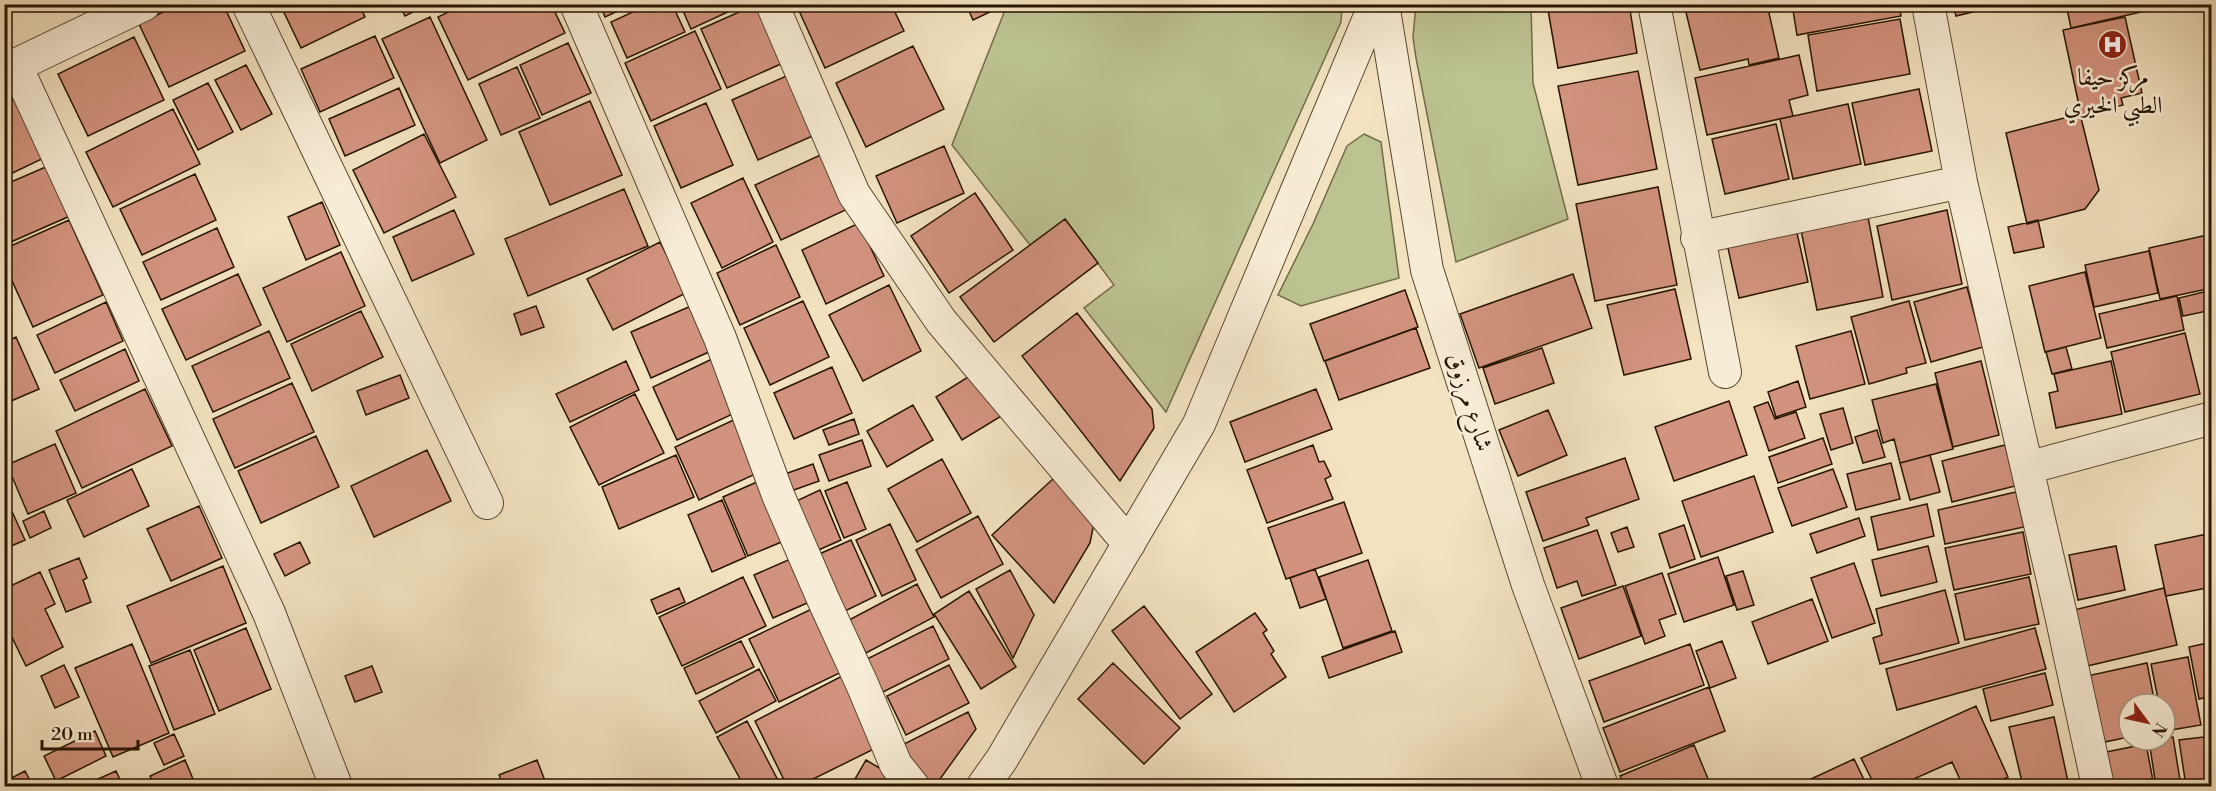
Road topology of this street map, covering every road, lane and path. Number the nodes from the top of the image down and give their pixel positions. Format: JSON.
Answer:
{"nodes":[{"id":1,"x":144,"y":4,"type":"edge"},
{"id":2,"x":248,"y":4,"type":"edge"},
{"id":3,"x":576,"y":4,"type":"edge"},
{"id":4,"x":772,"y":4,"type":"edge"},
{"id":5,"x":1375,"y":4,"type":"edge"},
{"id":6,"x":1383,"y":4,"type":"edge"},
{"id":7,"x":1654,"y":4,"type":"edge"},
{"id":8,"x":1928,"y":4,"type":"edge"},
{"id":9,"x":10,"y":68,"type":"edge"},
{"id":10,"x":1961,"y":182,"type":"junction"},
{"id":11,"x":1697,"y":238,"type":"junction"},
{"id":12,"x":1725,"y":372,"type":"dead end"},
{"id":13,"x":2211,"y":418,"type":"edge"},
{"id":14,"x":2027,"y":468,"type":"junction"},
{"id":15,"x":487,"y":502,"type":"dead end"},
{"id":16,"x":1129,"y":543,"type":"junction"},
{"id":17,"x":336,"y":786,"type":"edge"},
{"id":18,"x":913,"y":786,"type":"edge"},
{"id":19,"x":983,"y":786,"type":"edge"},
{"id":20,"x":1602,"y":786,"type":"edge"},
{"id":21,"x":2098,"y":786,"type":"edge"}],
"edges":[{"from":1,"to":9,"type":"street"},
{"from":2,"to":15,"type":"street"},
{"from":3,"to":18,"type":"street"},
{"from":4,"to":16,"type":"street"},
{"from":5,"to":16,"type":"street"},
{"from":6,"to":20,"type":"street","name":"شارع مرزوق"},
{"from":7,"to":11,"type":"street"},
{"from":8,"to":10,"type":"street"},
{"from":9,"to":17,"type":"street"},
{"from":10,"to":11,"type":"street"},
{"from":10,"to":14,"type":"street"},
{"from":11,"to":12,"type":"street"},
{"from":13,"to":14,"type":"street"},
{"from":14,"to":21,"type":"street"},
{"from":16,"to":19,"type":"street"}]}
